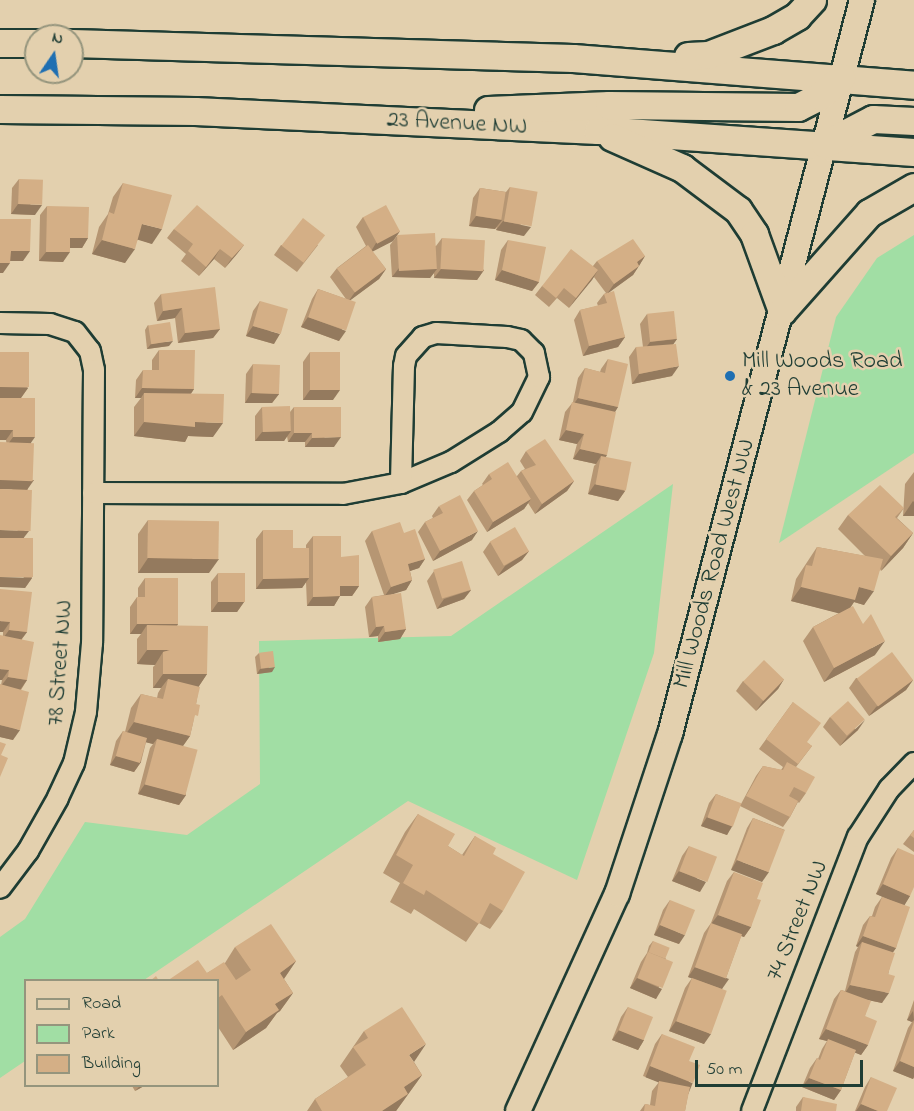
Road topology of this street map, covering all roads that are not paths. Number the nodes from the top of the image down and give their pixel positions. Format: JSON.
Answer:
{"nodes":[{"id":1,"x":812,"y":0,"type":"edge"},
{"id":2,"x":862,"y":0,"type":"edge"},
{"id":3,"x":0,"y":43,"type":"edge"},
{"id":4,"x":24,"y":43,"type":"edge"},
{"id":5,"x":84,"y":43,"type":"edge"},
{"id":6,"x":573,"y":58,"type":"junction"},
{"id":7,"x":840,"y":78,"type":"junction"},
{"id":8,"x":914,"y":85,"type":"edge"},
{"id":9,"x":0,"y":109,"type":"edge"},
{"id":10,"x":384,"y":121,"type":"junction"},
{"id":11,"x":914,"y":121,"type":"edge"},
{"id":12,"x":598,"y":130,"type":"junction"},
{"id":13,"x":825,"y":144,"type":"junction"},
{"id":14,"x":914,"y":152,"type":"edge"},
{"id":15,"x":914,"y":187,"type":"edge"},
{"id":16,"x":782,"y":311,"type":"junction"},
{"id":17,"x":0,"y":323,"type":"edge"},
{"id":18,"x":401,"y":483,"type":"junction"},
{"id":19,"x":93,"y":493,"type":"junction"},
{"id":20,"x":914,"y":762,"type":"edge"},
{"id":21,"x":0,"y":888,"type":"edge"},
{"id":22,"x":518,"y":1111,"type":"edge"},
{"id":23,"x":752,"y":1111,"type":"edge"}],
"edges":[{"from":1,"to":6,"type":"main road"},
{"from":2,"to":7,"type":"street","name":"Mill Woods Road West NW"},
{"from":3,"to":4,"type":"main road"},
{"from":5,"to":6,"type":"main road"},
{"from":6,"to":7,"type":"main road"},
{"from":7,"to":8,"type":"main road"},
{"from":7,"to":10,"type":"main road"},
{"from":7,"to":13,"type":"street","name":"Mill Woods Road West NW"},
{"from":9,"to":10,"type":"main road","name":"23 Avenue NW"},
{"from":10,"to":12,"type":"main road","name":"23 Avenue NW"},
{"from":11,"to":13,"type":"main road"},
{"from":12,"to":13,"type":"main road","name":"23 Avenue NW"},
{"from":12,"to":16,"type":"main road"},
{"from":13,"to":14,"type":"main road","name":"23 Avenue NW"},
{"from":13,"to":16,"type":"street","name":"Mill Woods Road West NW"},
{"from":15,"to":16,"type":"main road"},
{"from":16,"to":22,"type":"street","name":"Mill Woods Road West NW"},
{"from":17,"to":19,"type":"street","name":"78 Street NW"},
{"from":18,"to":18,"type":"street"},
{"from":18,"to":19,"type":"street"},
{"from":19,"to":21,"type":"street","name":"78 Street NW"},
{"from":20,"to":23,"type":"street","name":"74 Street NW"}]}
